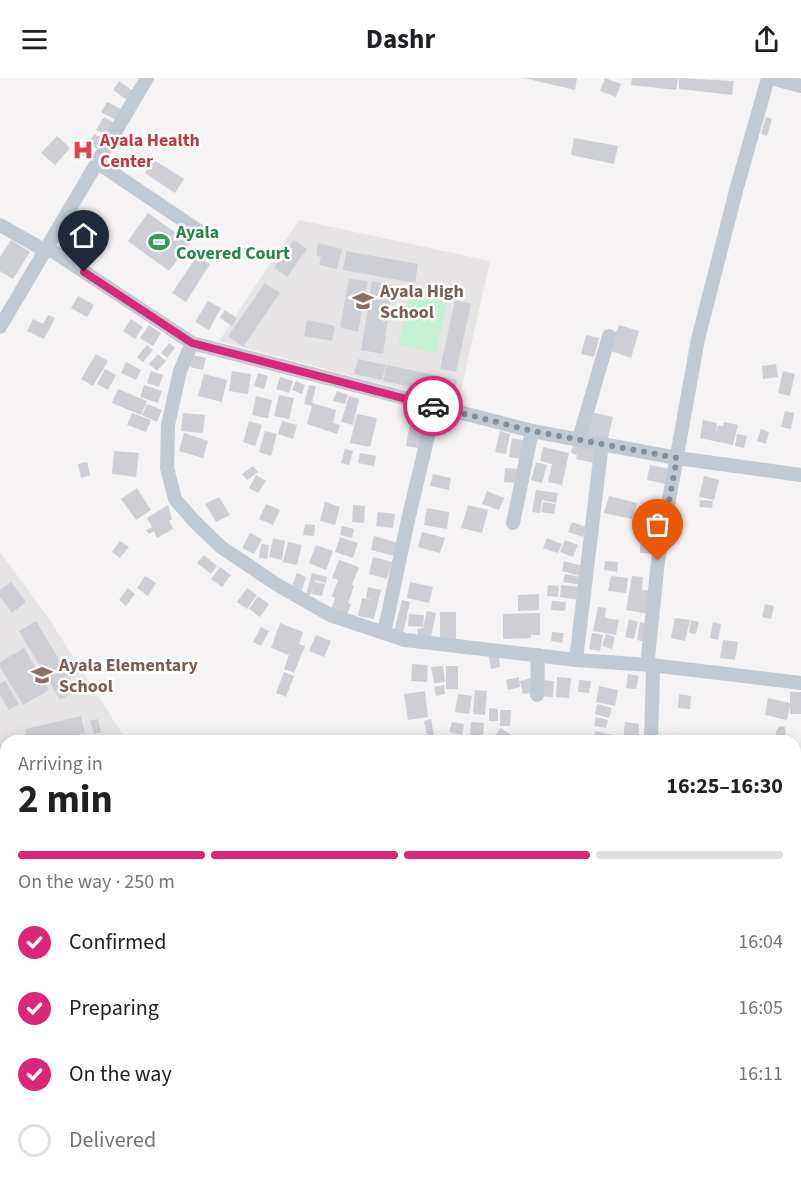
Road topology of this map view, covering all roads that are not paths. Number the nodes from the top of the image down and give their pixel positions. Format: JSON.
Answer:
{"nodes":[{"id":1,"x":147,"y":78,"type":"edge"},
{"id":2,"x":769,"y":78,"type":"edge"},
{"id":3,"x":801,"y":86,"type":"edge"},
{"id":4,"x":98,"y":163,"type":"junction"},
{"id":5,"x":0,"y":225,"type":"edge"},
{"id":6,"x":201,"y":233,"type":"dead end"},
{"id":7,"x":47,"y":250,"type":"junction"},
{"id":8,"x":0,"y":327,"type":"edge"},
{"id":9,"x":609,"y":336,"type":"dead end"},
{"id":10,"x":192,"y":343,"type":"junction"},
{"id":11,"x":435,"y":407,"type":"junction"},
{"id":12,"x":532,"y":431,"type":"junction"},
{"id":13,"x":579,"y":439,"type":"junction"},
{"id":14,"x":602,"y":443,"type":"junction"},
{"id":15,"x":677,"y":458,"type":"junction"},
{"id":16,"x":801,"y":475,"type":"edge"},
{"id":17,"x":513,"y":523,"type":"dead end"},
{"id":18,"x":384,"y":633,"type":"junction"},
{"id":19,"x":538,"y":655,"type":"junction"},
{"id":20,"x":576,"y":660,"type":"junction"},
{"id":21,"x":651,"y":665,"type":"junction"},
{"id":22,"x":801,"y":683,"type":"edge"},
{"id":23,"x":537,"y":695,"type":"dead end"},
{"id":24,"x":651,"y":735,"type":"edge"}],
"edges":[{"from":1,"to":4,"type":"street"},
{"from":2,"to":3,"type":"street"},
{"from":2,"to":15,"type":"street"},
{"from":4,"to":6,"type":"street"},
{"from":4,"to":7,"type":"street"},
{"from":5,"to":7,"type":"street"},
{"from":7,"to":8,"type":"street"},
{"from":7,"to":10,"type":"street"},
{"from":9,"to":13,"type":"street"},
{"from":10,"to":11,"type":"street"},
{"from":10,"to":18,"type":"street"},
{"from":11,"to":12,"type":"street"},
{"from":11,"to":18,"type":"street"},
{"from":12,"to":13,"type":"street"},
{"from":12,"to":17,"type":"street"},
{"from":13,"to":14,"type":"street"},
{"from":14,"to":15,"type":"street"},
{"from":14,"to":20,"type":"street"},
{"from":15,"to":16,"type":"street"},
{"from":15,"to":21,"type":"street"},
{"from":18,"to":19,"type":"street"},
{"from":19,"to":20,"type":"street"},
{"from":19,"to":23,"type":"street"},
{"from":20,"to":21,"type":"street"},
{"from":21,"to":22,"type":"street"},
{"from":21,"to":24,"type":"street"}]}
